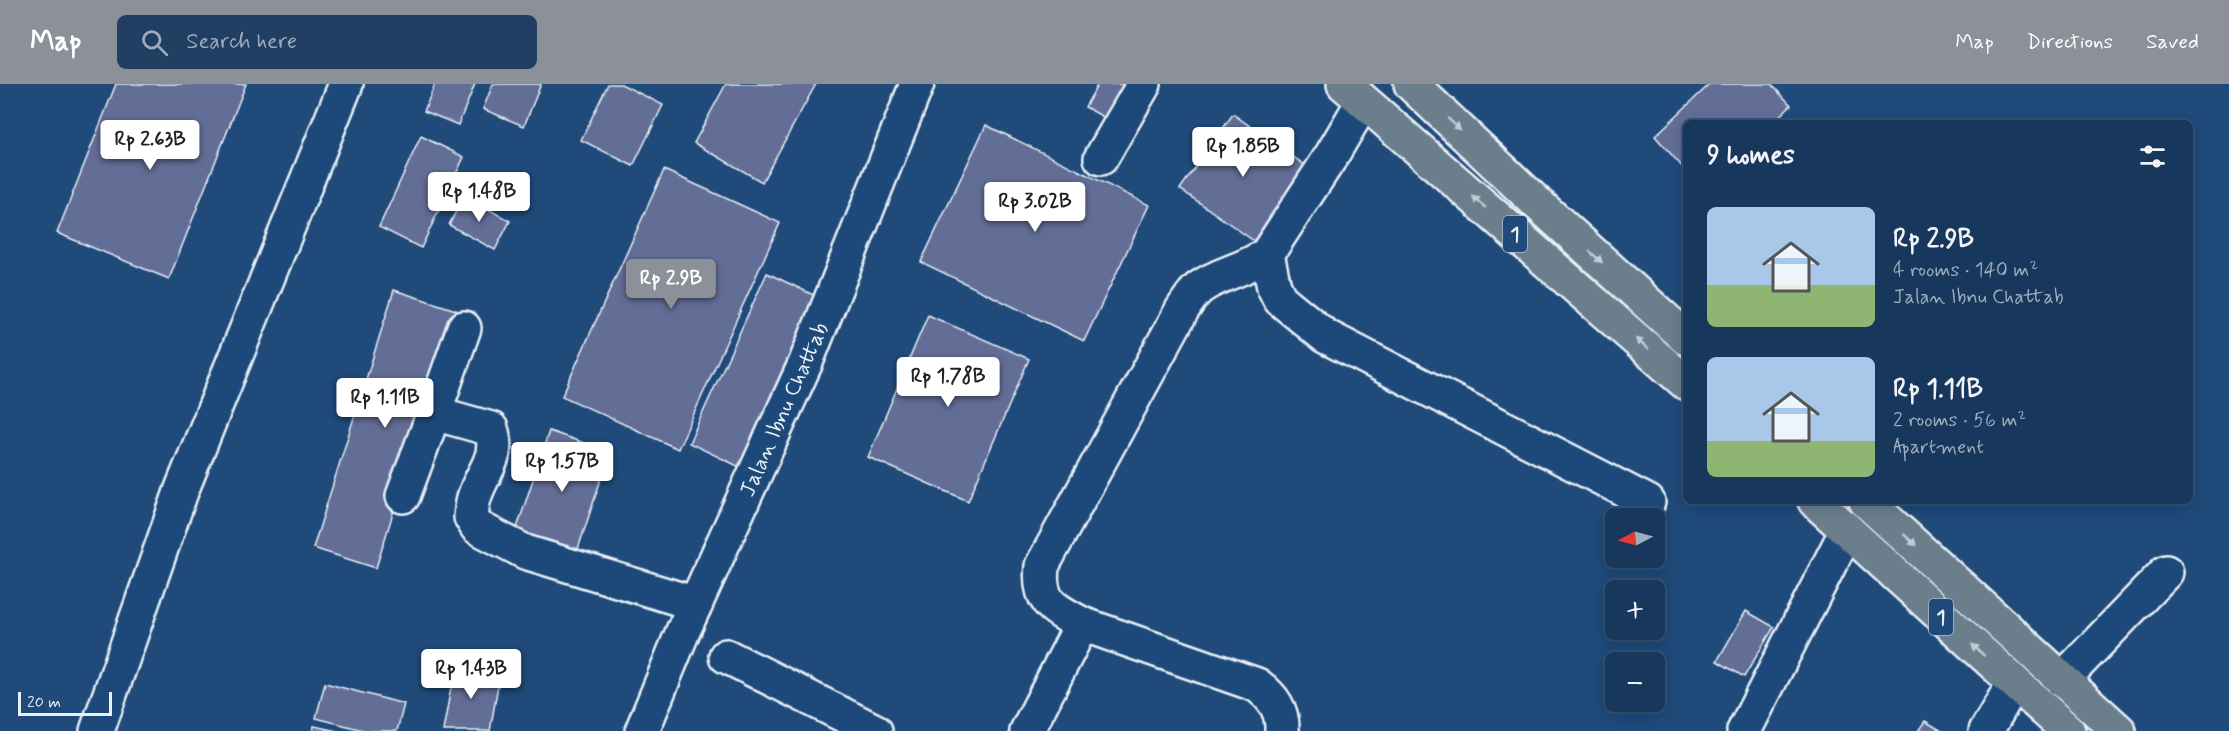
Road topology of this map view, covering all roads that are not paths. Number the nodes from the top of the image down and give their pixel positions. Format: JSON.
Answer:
{"nodes":[{"id":1,"x":346,"y":84,"type":"edge"},
{"id":2,"x":917,"y":84,"type":"edge"},
{"id":3,"x":1144,"y":84,"type":"edge"},
{"id":4,"x":1411,"y":84,"type":"edge"},
{"id":5,"x":1354,"y":93,"type":"edge"},
{"id":6,"x":1101,"y":158,"type":"dead end"},
{"id":7,"x":1267,"y":254,"type":"junction"},
{"id":8,"x":464,"y":328,"type":"dead end"},
{"id":9,"x":1683,"y":335,"type":"edge"},
{"id":10,"x":1683,"y":380,"type":"edge"},
{"id":11,"x":434,"y":413,"type":"junction"},
{"id":12,"x":403,"y":496,"type":"dead end"},
{"id":13,"x":1648,"y":502,"type":"dead end"},
{"id":14,"x":1818,"y":504,"type":"edge"},
{"id":15,"x":1882,"y":506,"type":"edge"},
{"id":16,"x":1847,"y":530,"type":"junction"},
{"id":17,"x":2166,"y":572,"type":"dead end"},
{"id":18,"x":696,"y":604,"type":"junction"},
{"id":19,"x":1082,"y":624,"type":"junction"},
{"id":20,"x":726,"y":656,"type":"dead end"},
{"id":21,"x":2062,"y":680,"type":"junction"},
{"id":22,"x":2014,"y":683,"type":"junction"},
{"id":23,"x":97,"y":731,"type":"edge"},
{"id":24,"x":642,"y":731,"type":"edge"},
{"id":25,"x":875,"y":731,"type":"edge"},
{"id":26,"x":1027,"y":731,"type":"edge"},
{"id":27,"x":1282,"y":731,"type":"edge"},
{"id":28,"x":1744,"y":731,"type":"edge"},
{"id":29,"x":1986,"y":731,"type":"edge"},
{"id":30,"x":2068,"y":731,"type":"edge"},
{"id":31,"x":2118,"y":731,"type":"edge"}],
"edges":[{"from":1,"to":23,"type":"street"},
{"from":2,"to":18,"type":"street","name":"Jalan Ibnu Chattab"},
{"from":3,"to":6,"type":"street"},
{"from":4,"to":9,"type":"highway","number":"1","one_way":true},
{"from":5,"to":7,"type":"street"},
{"from":10,"to":5,"type":"highway","number":"1","one_way":true},
{"from":7,"to":13,"type":"street"},
{"from":7,"to":19,"type":"street"},
{"from":8,"to":11,"type":"street"},
{"from":11,"to":12,"type":"street"},
{"from":11,"to":18,"type":"street"},
{"from":14,"to":16,"type":"highway","number":"1"},
{"from":15,"to":21,"type":"highway","number":"1","one_way":true},
{"from":22,"to":16,"type":"highway","number":"1","one_way":true},
{"from":16,"to":28,"type":"street"},
{"from":17,"to":21,"type":"street"},
{"from":18,"to":24,"type":"street","name":"Jalan Ibnu Chattab"},
{"from":19,"to":26,"type":"street"},
{"from":19,"to":27,"type":"street"},
{"from":20,"to":25,"type":"street"},
{"from":21,"to":31,"type":"highway","number":"1"},
{"from":22,"to":29,"type":"street"},
{"from":22,"to":30,"type":"highway","number":"1"}]}
